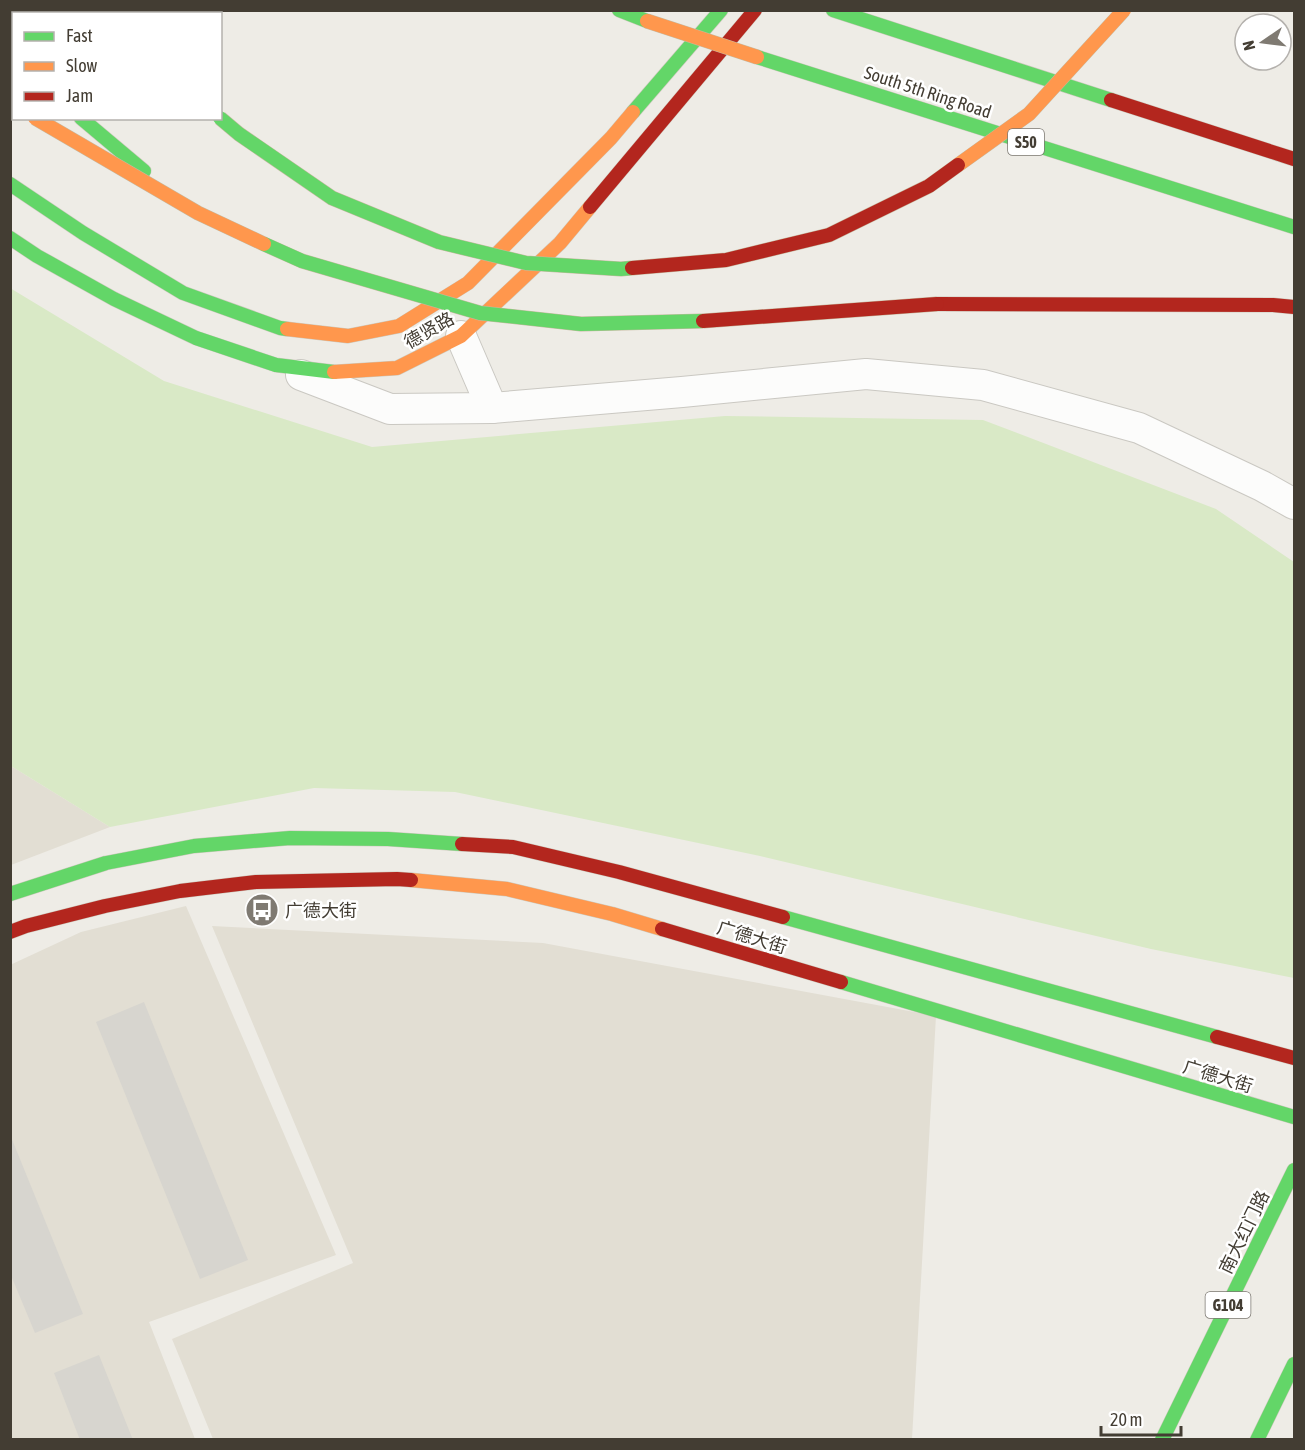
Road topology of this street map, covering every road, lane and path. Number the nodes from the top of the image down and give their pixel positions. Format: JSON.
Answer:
{"nodes":[{"id":1,"x":619,"y":10,"type":"edge"},
{"id":2,"x":721,"y":10,"type":"edge"},
{"id":3,"x":755,"y":10,"type":"edge"},
{"id":4,"x":833,"y":10,"type":"edge"},
{"id":5,"x":1124,"y":10,"type":"edge"},
{"id":6,"x":38,"y":120,"type":"edge"},
{"id":7,"x":82,"y":120,"type":"edge"},
{"id":8,"x":222,"y":120,"type":"edge"},
{"id":9,"x":1294,"y":159,"type":"edge"},
{"id":10,"x":10,"y":184,"type":"edge"},
{"id":11,"x":184,"y":205,"type":"junction"},
{"id":12,"x":1294,"y":227,"type":"edge"},
{"id":13,"x":10,"y":238,"type":"edge"},
{"id":14,"x":1294,"y":307,"type":"edge"},
{"id":15,"x":461,"y":336,"type":"junction"},
{"id":16,"x":276,"y":365,"type":"junction"},
{"id":17,"x":492,"y":408,"type":"junction"},
{"id":18,"x":1294,"y":504,"type":"edge"},
{"id":19,"x":10,"y":894,"type":"edge"},
{"id":20,"x":10,"y":932,"type":"edge"},
{"id":21,"x":1294,"y":1058,"type":"edge"},
{"id":22,"x":1294,"y":1117,"type":"edge"},
{"id":23,"x":1294,"y":1170,"type":"edge"},
{"id":24,"x":1294,"y":1364,"type":"edge"},
{"id":25,"x":1162,"y":1440,"type":"edge"},
{"id":26,"x":1257,"y":1440,"type":"edge"}],
"edges":[{"from":1,"to":12,"type":"main road","name":"South 5th Ring Road","number":"S50","bridge":true},
{"from":2,"to":10,"type":"main road","name":"德贤路"},
{"from":3,"to":15,"type":"main road","name":"德贤路"},
{"from":4,"to":9,"type":"main road"},
{"from":5,"to":8,"type":"main road","bridge":true},
{"from":6,"to":11,"type":"main road","bridge":true},
{"from":7,"to":11,"type":"main road","bridge":true},
{"from":11,"to":14,"type":"main road","bridge":true},
{"from":13,"to":16,"type":"main road","name":"德贤路"},
{"from":15,"to":16,"type":"main road","name":"德贤路"},
{"from":15,"to":17,"type":"street"},
{"from":16,"to":17,"type":"street"},
{"from":17,"to":18,"type":"street"},
{"from":19,"to":21,"type":"main road"},
{"from":20,"to":22,"type":"main road","name":"广德大街"},
{"from":23,"to":25,"type":"main road","name":"南大红门路","number":"G104"},
{"from":24,"to":26,"type":"main road"}]}
